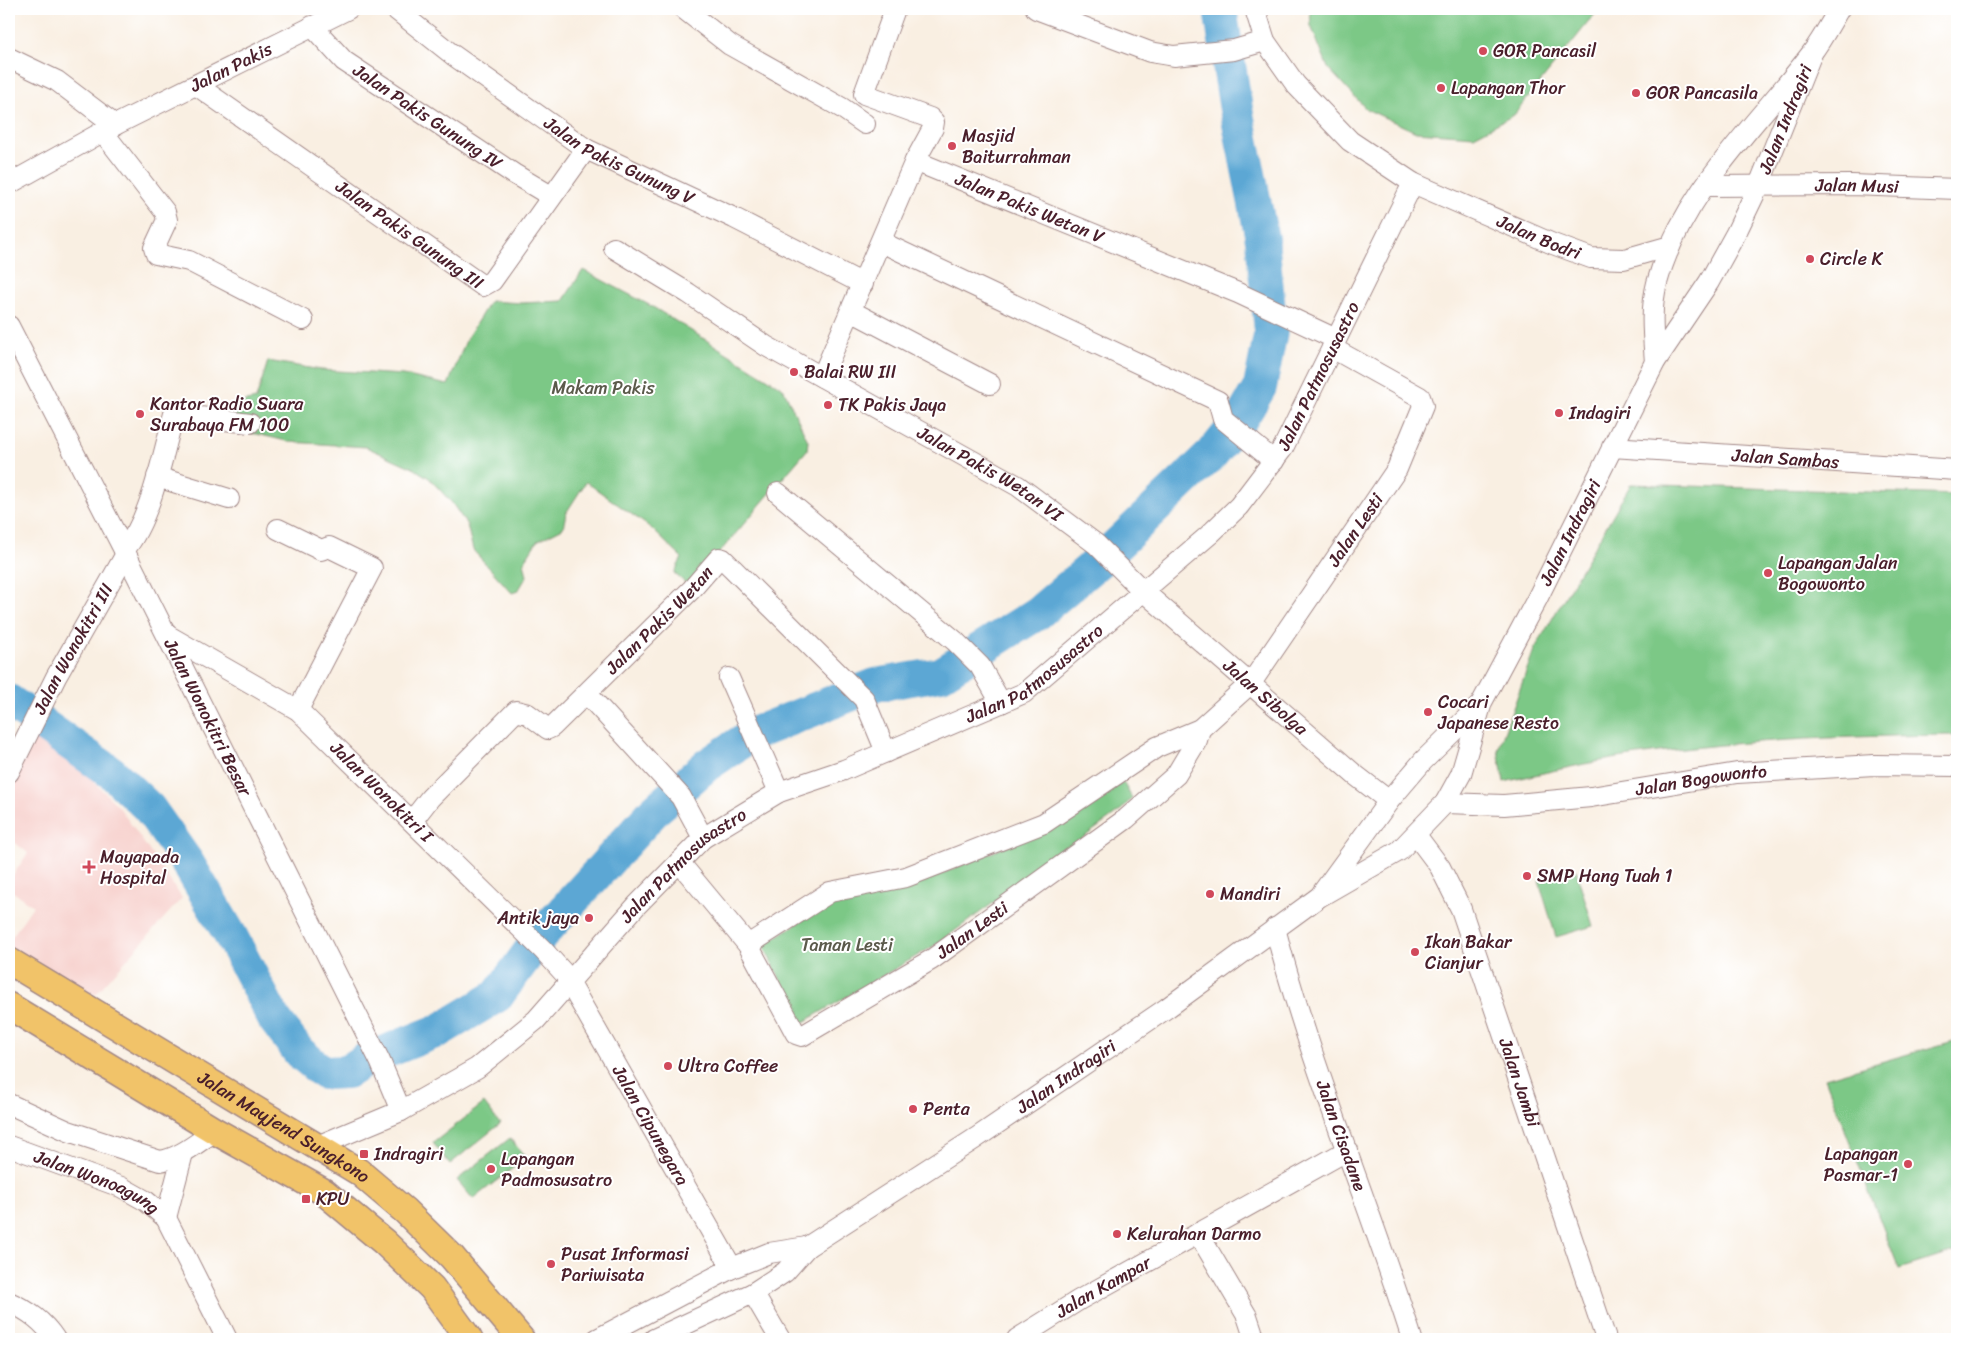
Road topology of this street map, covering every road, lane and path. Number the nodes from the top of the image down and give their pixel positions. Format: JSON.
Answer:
{"nodes":[{"id":1,"x":395,"y":9,"type":"edge"},
{"id":2,"x":684,"y":9,"type":"edge"},
{"id":3,"x":895,"y":9,"type":"edge"},
{"id":4,"x":1036,"y":9,"type":"edge"},
{"id":5,"x":1254,"y":9,"type":"edge"},
{"id":6,"x":1839,"y":9,"type":"edge"},
{"id":7,"x":336,"y":11,"type":"edge"},
{"id":8,"x":312,"y":26,"type":"junction"},
{"id":9,"x":1265,"y":41,"type":"junction"},
{"id":10,"x":1812,"y":53,"type":"junction"},
{"id":11,"x":9,"y":58,"type":"edge"},
{"id":12,"x":196,"y":85,"type":"junction"},
{"id":13,"x":864,"y":94,"type":"junction"},
{"id":14,"x":109,"y":128,"type":"junction"},
{"id":15,"x":586,"y":149,"type":"junction"},
{"id":16,"x":915,"y":161,"type":"junction"},
{"id":17,"x":1413,"y":183,"type":"junction"},
{"id":18,"x":9,"y":184,"type":"edge"},
{"id":19,"x":1705,"y":186,"type":"junction"},
{"id":20,"x":1759,"y":186,"type":"junction"},
{"id":21,"x":1957,"y":188,"type":"edge"},
{"id":22,"x":552,"y":196,"type":"junction"},
{"id":23,"x":882,"y":242,"type":"junction"},
{"id":24,"x":1670,"y":246,"type":"junction"},
{"id":25,"x":614,"y":248,"type":"dead end"},
{"id":26,"x":863,"y":284,"type":"junction"},
{"id":27,"x":851,"y":311,"type":"junction"},
{"id":28,"x":303,"y":320,"type":"dead end"},
{"id":29,"x":9,"y":326,"type":"edge"},
{"id":30,"x":1334,"y":344,"type":"junction"},
{"id":31,"x":1655,"y":362,"type":"junction"},
{"id":32,"x":822,"y":377,"type":"junction"},
{"id":33,"x":990,"y":384,"type":"dead end"},
{"id":34,"x":250,"y":423,"type":"dead end"},
{"id":35,"x":1612,"y":447,"type":"junction"},
{"id":36,"x":1274,"y":461,"type":"junction"},
{"id":37,"x":1957,"y":470,"type":"edge"},
{"id":38,"x":157,"y":476,"type":"junction"},
{"id":39,"x":778,"y":494,"type":"dead end"},
{"id":40,"x":229,"y":499,"type":"dead end"},
{"id":41,"x":278,"y":529,"type":"dead end"},
{"id":42,"x":125,"y":552,"type":"junction"},
{"id":43,"x":1143,"y":591,"type":"junction"},
{"id":44,"x":167,"y":635,"type":"junction"},
{"id":45,"x":729,"y":678,"type":"dead end"},
{"id":46,"x":1251,"y":683,"type":"junction"},
{"id":47,"x":588,"y":694,"type":"junction"},
{"id":48,"x":1482,"y":702,"type":"junction"},
{"id":49,"x":1001,"y":703,"type":"junction"},
{"id":50,"x":298,"y":710,"type":"junction"},
{"id":51,"x":1200,"y":729,"type":"junction"},
{"id":52,"x":886,"y":752,"type":"junction"},
{"id":53,"x":1957,"y":766,"type":"edge"},
{"id":54,"x":9,"y":772,"type":"edge"},
{"id":55,"x":779,"y":792,"type":"junction"},
{"id":56,"x":1388,"y":801,"type":"junction"},
{"id":57,"x":1445,"y":803,"type":"junction"},
{"id":58,"x":412,"y":821,"type":"junction"},
{"id":59,"x":1416,"y":835,"type":"junction"},
{"id":60,"x":703,"y":838,"type":"junction"},
{"id":61,"x":679,"y":862,"type":"junction"},
{"id":62,"x":1319,"y":897,"type":"junction"},
{"id":63,"x":1275,"y":928,"type":"junction"},
{"id":64,"x":748,"y":945,"type":"junction"},
{"id":65,"x":9,"y":961,"type":"edge"},
{"id":66,"x":570,"y":981,"type":"junction"},
{"id":67,"x":9,"y":1006,"type":"edge"},
{"id":68,"x":9,"y":1104,"type":"edge"},
{"id":69,"x":401,"y":1111,"type":"junction"},
{"id":70,"x":214,"y":1131,"type":"junction"},
{"id":71,"x":9,"y":1146,"type":"edge"},
{"id":72,"x":315,"y":1146,"type":"junction"},
{"id":73,"x":1348,"y":1150,"type":"junction"},
{"id":74,"x":183,"y":1153,"type":"junction"},
{"id":75,"x":166,"y":1218,"type":"junction"},
{"id":76,"x":1198,"y":1233,"type":"junction"},
{"id":77,"x":808,"y":1247,"type":"junction"},
{"id":78,"x":732,"y":1268,"type":"junction"},
{"id":79,"x":754,"y":1294,"type":"junction"},
{"id":80,"x":9,"y":1302,"type":"edge"},
{"id":81,"x":40,"y":1331,"type":"edge"},
{"id":82,"x":55,"y":1339,"type":"edge"},
{"id":83,"x":227,"y":1339,"type":"edge"},
{"id":84,"x":469,"y":1339,"type":"edge"},
{"id":85,"x":521,"y":1339,"type":"edge"},
{"id":86,"x":597,"y":1339,"type":"edge"},
{"id":87,"x":654,"y":1339,"type":"edge"},
{"id":88,"x":780,"y":1339,"type":"edge"},
{"id":89,"x":1017,"y":1339,"type":"edge"},
{"id":90,"x":1251,"y":1339,"type":"edge"},
{"id":91,"x":1412,"y":1339,"type":"edge"},
{"id":92,"x":1606,"y":1339,"type":"edge"}],
"edges":[{"from":1,"to":15,"type":"street","name":"Jalan Pakis Gunung V"},
{"from":2,"to":13,"type":"street"},
{"from":3,"to":13,"type":"street"},
{"from":4,"to":9,"type":"street"},
{"from":5,"to":9,"type":"street"},
{"from":6,"to":10,"type":"street","name":"Jalan Indragiri"},
{"from":7,"to":8,"type":"street","name":"Jalan Pakis"},
{"from":8,"to":12,"type":"street","name":"Jalan Pakis"},
{"from":8,"to":22,"type":"street","name":"Jalan Pakis Gunung IV"},
{"from":9,"to":17,"type":"street"},
{"from":10,"to":19,"type":"street","name":"Jalan Indragiri"},
{"from":10,"to":20,"type":"street","name":"Jalan Indragiri"},
{"from":11,"to":14,"type":"street"},
{"from":12,"to":14,"type":"street","name":"Jalan Pakis"},
{"from":12,"to":22,"type":"street","name":"Jalan Pakis Gunung III"},
{"from":13,"to":16,"type":"street"},
{"from":14,"to":18,"type":"street"},
{"from":14,"to":28,"type":"street"},
{"from":15,"to":22,"type":"street","name":"Jalan Pakis Gunung III"},
{"from":15,"to":26,"type":"street","name":"Jalan Pakis Gunung V"},
{"from":16,"to":23,"type":"street"},
{"from":16,"to":30,"type":"street","name":"Jalan Pakis Wetan V"},
{"from":17,"to":24,"type":"street","name":"Jalan Bodri"},
{"from":17,"to":30,"type":"street","name":"Jalan Patmosusastro"},
{"from":19,"to":20,"type":"street","name":"Jalan Indragiri"},
{"from":19,"to":24,"type":"street","name":"Jalan Indragiri"},
{"from":20,"to":21,"type":"street","name":"Jalan Musi"},
{"from":20,"to":31,"type":"street","name":"Jalan Indragiri"},
{"from":23,"to":26,"type":"street"},
{"from":23,"to":36,"type":"street"},
{"from":24,"to":31,"type":"street","name":"Jalan Indragiri"},
{"from":25,"to":32,"type":"street","name":"Jalan Pakis Wetan VI"},
{"from":26,"to":27,"type":"street"},
{"from":27,"to":32,"type":"street"},
{"from":27,"to":33,"type":"street"},
{"from":29,"to":42,"type":"street","name":"Jalan Wonokitri Besar"},
{"from":30,"to":36,"type":"street","name":"Jalan Patmosusastro"},
{"from":30,"to":46,"type":"street","name":"Jalan Lesti"},
{"from":31,"to":35,"type":"street","name":"Jalan Indragiri"},
{"from":32,"to":43,"type":"street","name":"Jalan Pakis Wetan VI"},
{"from":34,"to":38,"type":"street","name":"Jalan Wonokitri III"},
{"from":35,"to":37,"type":"street","name":"Jalan Sambas"},
{"from":35,"to":48,"type":"street","name":"Jalan Indragiri"},
{"from":36,"to":43,"type":"street","name":"Jalan Patmosusastro"},
{"from":38,"to":40,"type":"street"},
{"from":38,"to":42,"type":"street","name":"Jalan Wonokitri III"},
{"from":39,"to":49,"type":"street"},
{"from":41,"to":50,"type":"street"},
{"from":42,"to":44,"type":"street","name":"Jalan Wonokitri Besar"},
{"from":42,"to":54,"type":"street","name":"Jalan Wonokitri III"},
{"from":43,"to":46,"type":"street","name":"Jalan Sibolga"},
{"from":43,"to":49,"type":"street","name":"Jalan Patmosusastro"},
{"from":44,"to":50,"type":"street","name":"Jalan Wonokitri I"},
{"from":44,"to":69,"type":"street","name":"Jalan Wonokitri Besar"},
{"from":45,"to":55,"type":"street"},
{"from":46,"to":51,"type":"street","name":"Jalan Lesti"},
{"from":46,"to":56,"type":"street","name":"Jalan Sibolga"},
{"from":47,"to":52,"type":"street","name":"Jalan Pakis Wetan"},
{"from":47,"to":58,"type":"street","name":"Jalan Pakis Wetan"},
{"from":47,"to":60,"type":"street"},
{"from":48,"to":56,"type":"street","name":"Jalan Indragiri"},
{"from":48,"to":57,"type":"street","name":"Jalan Indragiri"},
{"from":49,"to":52,"type":"street","name":"Jalan Patmosusastro"},
{"from":50,"to":58,"type":"street","name":"Jalan Wonokitri I"},
{"from":51,"to":64,"type":"street","name":"Jalan Lesti"},
{"from":51,"to":64,"type":"street","name":"Jalan Lesti"},
{"from":52,"to":55,"type":"street","name":"Jalan Patmosusastro"},
{"from":53,"to":57,"type":"street","name":"Jalan Bogowonto"},
{"from":55,"to":60,"type":"street","name":"Jalan Patmosusastro"},
{"from":56,"to":62,"type":"street","name":"Jalan Indragiri"},
{"from":57,"to":59,"type":"street","name":"Jalan Indragiri"},
{"from":58,"to":66,"type":"street","name":"Jalan Wonokitri I"},
{"from":59,"to":62,"type":"street","name":"Jalan Indragiri"},
{"from":59,"to":92,"type":"street","name":"Jalan Jambi"},
{"from":60,"to":61,"type":"street","name":"Jalan Patmosusastro"},
{"from":61,"to":64,"type":"street","name":"Jalan Lesti"},
{"from":61,"to":66,"type":"street","name":"Jalan Patmosusastro"},
{"from":62,"to":63,"type":"street","name":"Jalan Indragiri"},
{"from":63,"to":73,"type":"street","name":"Jalan Cisadane"},
{"from":63,"to":77,"type":"street","name":"Jalan Indragiri"},
{"from":65,"to":72,"type":"main road","name":"Jalan Mayjend Sungkono"},
{"from":66,"to":69,"type":"street","name":"Jalan Patmosusastro"},
{"from":66,"to":78,"type":"street","name":"Jalan Cipunegara"},
{"from":67,"to":70,"type":"main road","name":"Jalan Mayjend Sungkono"},
{"from":68,"to":74,"type":"street"},
{"from":69,"to":72,"type":"street","name":"Jalan Patmosusastro"},
{"from":70,"to":74,"type":"street"},
{"from":70,"to":84,"type":"main road","name":"Jalan Mayjend Sungkono"},
{"from":71,"to":75,"type":"street","name":"Jalan Wonoagung"},
{"from":72,"to":85,"type":"main road","name":"Jalan Mayjend Sungkono"},
{"from":73,"to":76,"type":"street","name":"Jalan Kampar"},
{"from":73,"to":91,"type":"street","name":"Jalan Cisadane"},
{"from":74,"to":75,"type":"street"},
{"from":75,"to":83,"type":"street","name":"Jalan Wonoagung"},
{"from":76,"to":89,"type":"street","name":"Jalan Kampar"},
{"from":76,"to":90,"type":"street"},
{"from":77,"to":78,"type":"street","name":"Jalan Indragiri"},
{"from":77,"to":79,"type":"street","name":"Jalan Indragiri"},
{"from":78,"to":86,"type":"street","name":"Jalan Indragiri"},
{"from":79,"to":87,"type":"street","name":"Jalan Indragiri"},
{"from":79,"to":88,"type":"street"},
{"from":80,"to":81,"type":"street"},
{"from":81,"to":82,"type":"street"}]}
